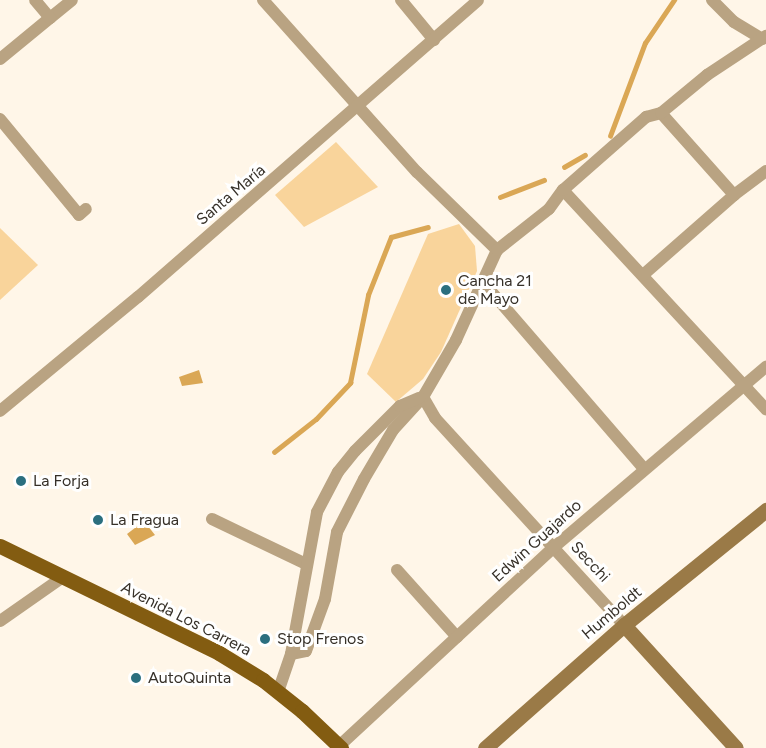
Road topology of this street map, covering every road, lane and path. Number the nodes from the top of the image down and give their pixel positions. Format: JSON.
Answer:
{"nodes":[{"id":1,"x":35,"y":0,"type":"edge"},
{"id":2,"x":72,"y":0,"type":"edge"},
{"id":3,"x":263,"y":0,"type":"edge"},
{"id":4,"x":401,"y":0,"type":"edge"},
{"id":5,"x":478,"y":0,"type":"edge"},
{"id":6,"x":712,"y":0,"type":"edge"},
{"id":7,"x":50,"y":18,"type":"junction"},
{"id":8,"x":764,"y":38,"type":"edge"},
{"id":9,"x":434,"y":40,"type":"junction"},
{"id":10,"x":0,"y":59,"type":"edge"},
{"id":11,"x":358,"y":107,"type":"junction"},
{"id":12,"x":661,"y":113,"type":"junction"},
{"id":13,"x":0,"y":119,"type":"edge"},
{"id":14,"x":766,"y":171,"type":"edge"},
{"id":15,"x":563,"y":190,"type":"junction"},
{"id":16,"x":734,"y":195,"type":"junction"},
{"id":17,"x":86,"y":209,"type":"dead end"},
{"id":18,"x":497,"y":250,"type":"junction"},
{"id":19,"x":643,"y":275,"type":"junction"},
{"id":20,"x":482,"y":281,"type":"junction"},
{"id":21,"x":766,"y":367,"type":"edge"},
{"id":22,"x":744,"y":385,"type":"junction"},
{"id":23,"x":423,"y":397,"type":"junction"},
{"id":24,"x":766,"y":409,"type":"edge"},
{"id":25,"x":0,"y":411,"type":"edge"},
{"id":26,"x":644,"y":469,"type":"junction"},
{"id":27,"x":766,"y":510,"type":"edge"},
{"id":28,"x":212,"y":519,"type":"dead end"},
{"id":29,"x":0,"y":546,"type":"edge"},
{"id":30,"x":553,"y":548,"type":"junction"},
{"id":31,"x":306,"y":564,"type":"junction"},
{"id":32,"x":397,"y":570,"type":"dead end"},
{"id":33,"x":63,"y":578,"type":"junction"},
{"id":34,"x":0,"y":621,"type":"edge"},
{"id":35,"x":624,"y":625,"type":"junction"},
{"id":36,"x":457,"y":637,"type":"junction"},
{"id":37,"x":291,"y":654,"type":"junction"},
{"id":38,"x":278,"y":692,"type":"junction"},
{"id":39,"x":339,"y":748,"type":"edge"},
{"id":40,"x":485,"y":748,"type":"edge"},
{"id":41,"x":736,"y":748,"type":"edge"}],
"edges":[{"from":1,"to":7,"type":"street"},
{"from":2,"to":7,"type":"street"},
{"from":3,"to":11,"type":"street"},
{"from":4,"to":9,"type":"street"},
{"from":5,"to":9,"type":"street","name":"Santa María"},
{"from":6,"to":8,"type":"street"},
{"from":7,"to":10,"type":"street"},
{"from":8,"to":12,"type":"street"},
{"from":9,"to":11,"type":"street","name":"Santa María"},
{"from":11,"to":18,"type":"street"},
{"from":11,"to":25,"type":"street","name":"Santa María"},
{"from":12,"to":15,"type":"street"},
{"from":12,"to":16,"type":"street"},
{"from":13,"to":17,"type":"street"},
{"from":14,"to":16,"type":"street"},
{"from":15,"to":18,"type":"street"},
{"from":15,"to":19,"type":"street"},
{"from":16,"to":19,"type":"street"},
{"from":18,"to":20,"type":"street"},
{"from":19,"to":22,"type":"street"},
{"from":20,"to":23,"type":"street"},
{"from":20,"to":26,"type":"street"},
{"from":21,"to":22,"type":"street","name":"Edwin Guajardo"},
{"from":22,"to":24,"type":"street"},
{"from":22,"to":26,"type":"street","name":"Edwin Guajardo"},
{"from":23,"to":30,"type":"street","name":"Secchi"},
{"from":23,"to":31,"type":"street"},
{"from":23,"to":37,"type":"street"},
{"from":26,"to":30,"type":"street","name":"Edwin Guajardo"},
{"from":27,"to":35,"type":"main road","name":"Humboldt"},
{"from":28,"to":31,"type":"street"},
{"from":29,"to":33,"type":"main road","name":"Avenida Los Carrera"},
{"from":30,"to":35,"type":"street","name":"Secchi"},
{"from":30,"to":36,"type":"street","name":"Edwin Guajardo"},
{"from":31,"to":37,"type":"street"},
{"from":32,"to":36,"type":"street"},
{"from":33,"to":34,"type":"street"},
{"from":33,"to":38,"type":"main road","name":"Avenida Los Carrera"},
{"from":35,"to":40,"type":"main road","name":"Humboldt"},
{"from":35,"to":41,"type":"main road","name":"Secchi"},
{"from":36,"to":39,"type":"street","name":"Edwin Guajardo"},
{"from":37,"to":38,"type":"street"},
{"from":38,"to":39,"type":"main road","name":"Avenida Los Carrera"}]}
